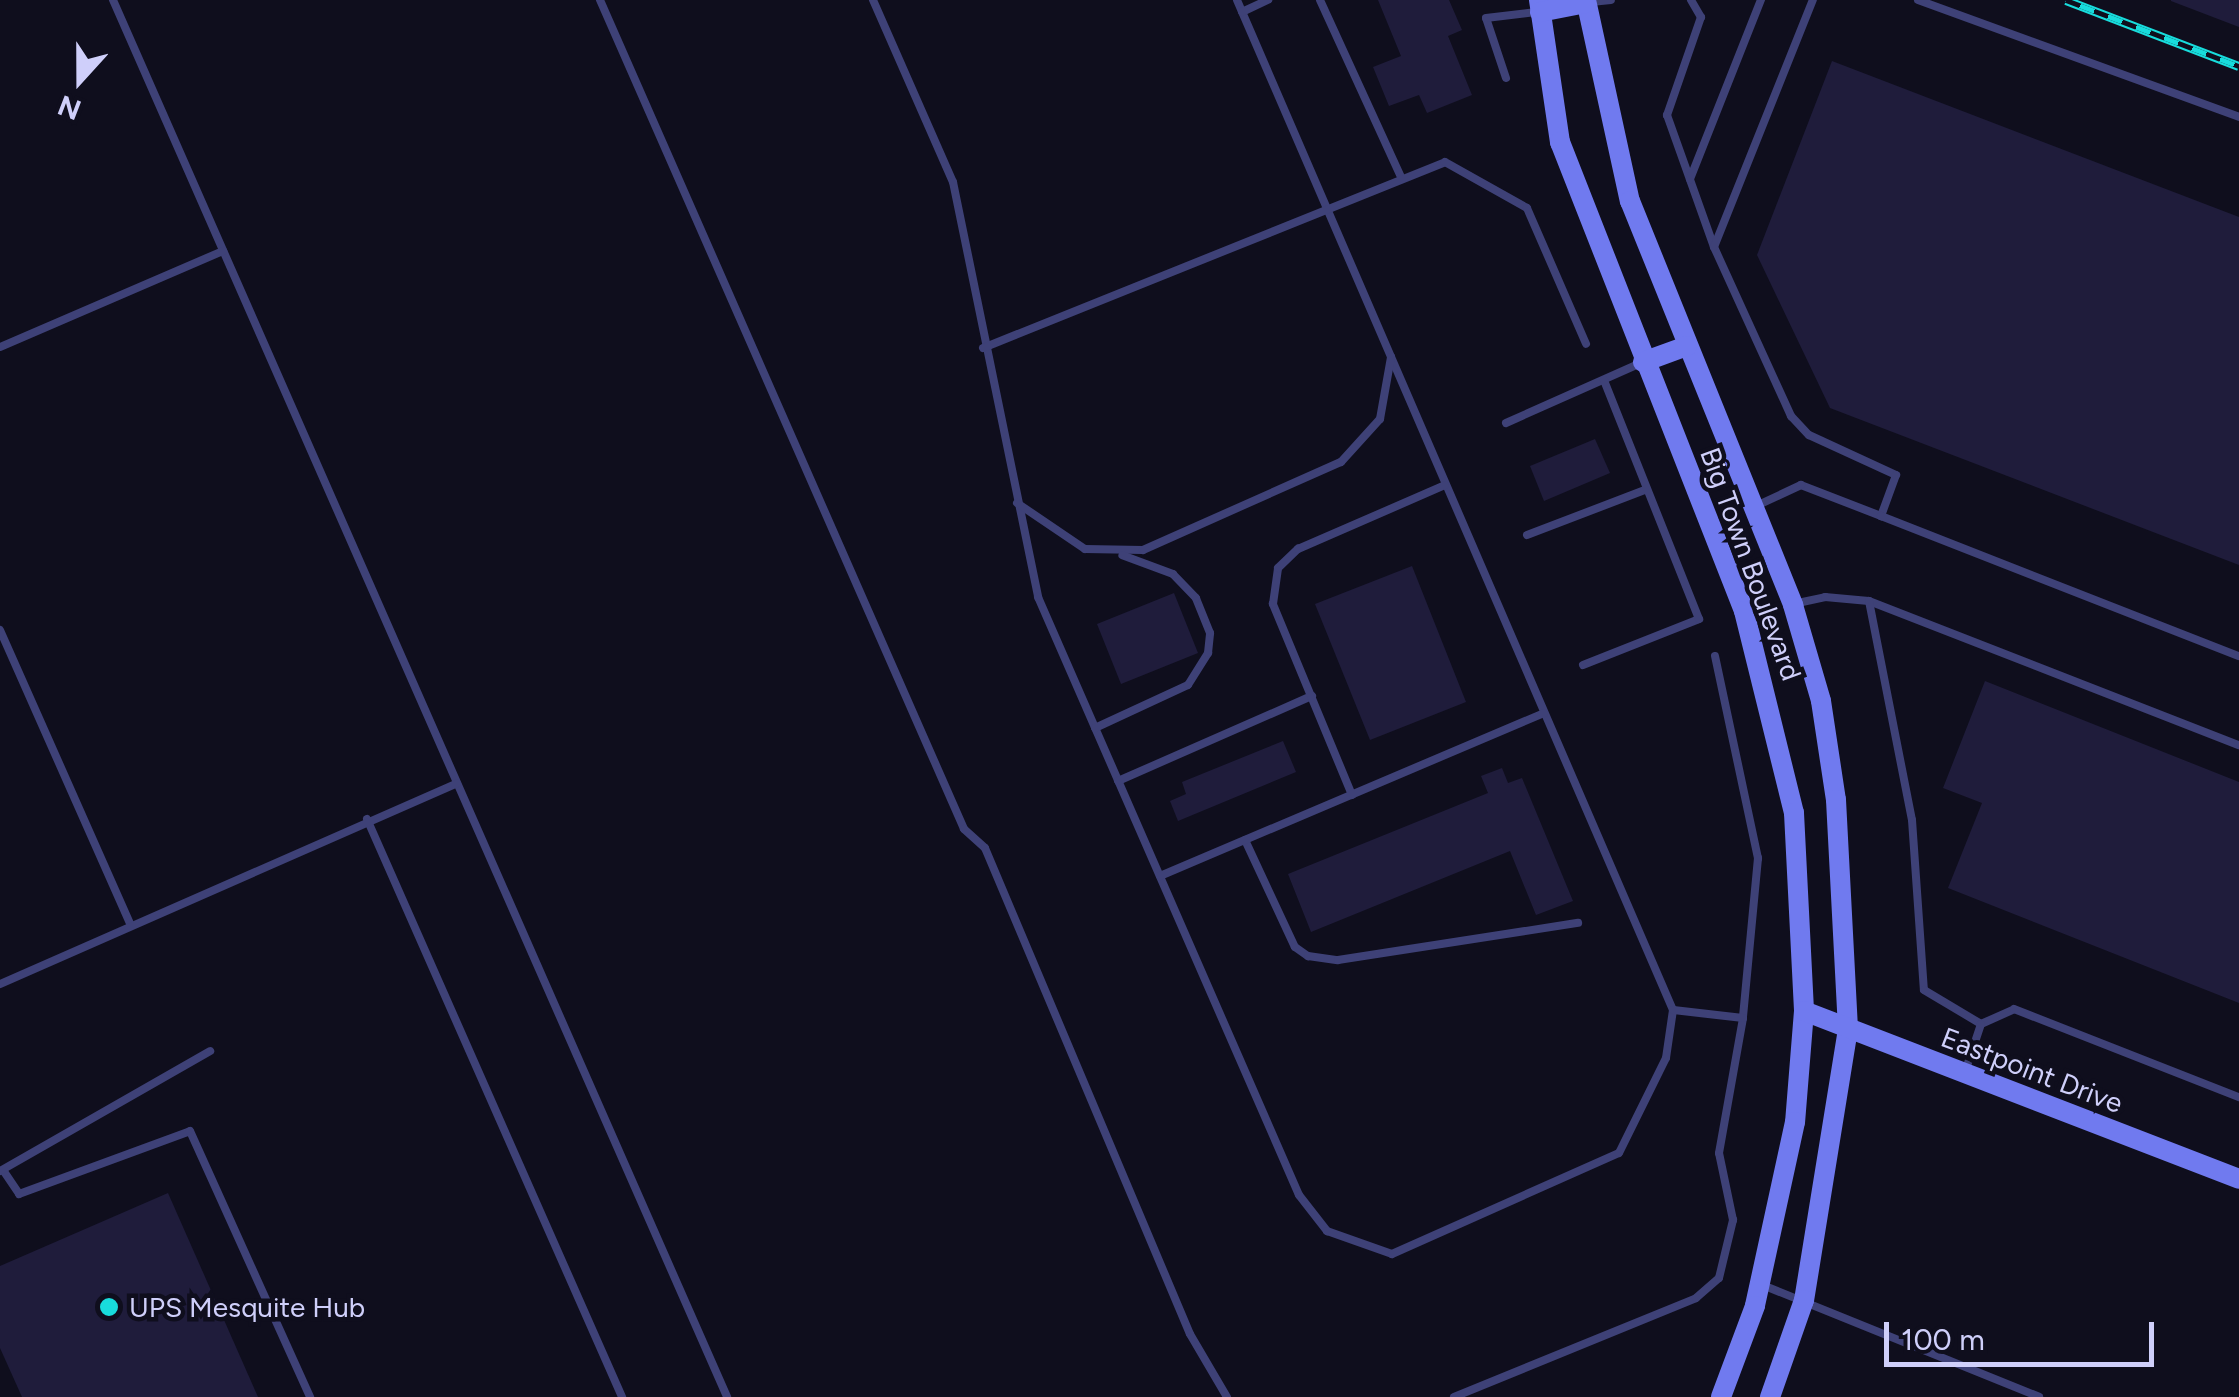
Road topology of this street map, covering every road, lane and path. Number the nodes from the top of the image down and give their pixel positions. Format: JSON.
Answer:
{"nodes":[{"id":1,"x":113,"y":0,"type":"edge"},
{"id":2,"x":600,"y":0,"type":"edge"},
{"id":3,"x":873,"y":0,"type":"edge"},
{"id":4,"x":1237,"y":0,"type":"edge"},
{"id":5,"x":1268,"y":0,"type":"edge"},
{"id":6,"x":1320,"y":0,"type":"edge"},
{"id":7,"x":1611,"y":0,"type":"edge"},
{"id":8,"x":1691,"y":0,"type":"edge"},
{"id":9,"x":1761,"y":0,"type":"edge"},
{"id":10,"x":1813,"y":0,"type":"edge"},
{"id":11,"x":1918,"y":0,"type":"edge"},
{"id":12,"x":1586,"y":2,"type":"edge"},
{"id":13,"x":1540,"y":6,"type":"edge"},
{"id":14,"x":1242,"y":12,"type":"junction"},
{"id":15,"x":1506,"y":78,"type":"dead end"},
{"id":16,"x":2239,"y":117,"type":"edge"},
{"id":17,"x":1401,"y":177,"type":"junction"},
{"id":18,"x":1690,"y":179,"type":"junction"},
{"id":19,"x":1329,"y":207,"type":"junction"},
{"id":20,"x":1714,"y":246,"type":"junction"},
{"id":21,"x":223,"y":251,"type":"junction"},
{"id":22,"x":1586,"y":344,"type":"dead end"},
{"id":23,"x":1687,"y":346,"type":"junction"},
{"id":24,"x":0,"y":347,"type":"edge"},
{"id":25,"x":983,"y":348,"type":"junction"},
{"id":26,"x":1390,"y":356,"type":"junction"},
{"id":27,"x":1643,"y":362,"type":"junction"},
{"id":28,"x":1604,"y":380,"type":"junction"},
{"id":29,"x":1506,"y":422,"type":"dead end"},
{"id":30,"x":1445,"y":484,"type":"junction"},
{"id":31,"x":1645,"y":490,"type":"junction"},
{"id":32,"x":1017,"y":503,"type":"junction"},
{"id":33,"x":1755,"y":506,"type":"junction"},
{"id":34,"x":1881,"y":516,"type":"junction"},
{"id":35,"x":1527,"y":535,"type":"dead end"},
{"id":36,"x":1118,"y":553,"type":"junction"},
{"id":37,"x":1869,"y":601,"type":"junction"},
{"id":38,"x":1793,"y":605,"type":"junction"},
{"id":39,"x":0,"y":630,"type":"edge"},
{"id":40,"x":1715,"y":656,"type":"dead end"},
{"id":41,"x":2239,"y":656,"type":"edge"},
{"id":42,"x":1582,"y":665,"type":"dead end"},
{"id":43,"x":1312,"y":696,"type":"junction"},
{"id":44,"x":1544,"y":713,"type":"junction"},
{"id":45,"x":1095,"y":728,"type":"junction"},
{"id":46,"x":2239,"y":745,"type":"edge"},
{"id":47,"x":1118,"y":781,"type":"junction"},
{"id":48,"x":457,"y":783,"type":"junction"},
{"id":49,"x":1352,"y":795,"type":"junction"},
{"id":50,"x":367,"y":819,"type":"junction"},
{"id":51,"x":1246,"y":840,"type":"junction"},
{"id":52,"x":1160,"y":876,"type":"junction"},
{"id":53,"x":1578,"y":923,"type":"dead end"},
{"id":54,"x":131,"y":925,"type":"junction"},
{"id":55,"x":0,"y":984,"type":"edge"},
{"id":56,"x":1674,"y":1010,"type":"junction"},
{"id":57,"x":1804,"y":1011,"type":"junction"},
{"id":58,"x":1743,"y":1018,"type":"junction"},
{"id":59,"x":1981,"y":1024,"type":"junction"},
{"id":60,"x":1848,"y":1029,"type":"junction"},
{"id":61,"x":210,"y":1051,"type":"dead end"},
{"id":62,"x":1964,"y":1073,"type":"junction"},
{"id":63,"x":2239,"y":1097,"type":"edge"},
{"id":64,"x":2,"y":1170,"type":"edge"},
{"id":65,"x":2239,"y":1179,"type":"edge"},
{"id":66,"x":1760,"y":1284,"type":"junction"},
{"id":67,"x":1804,"y":1300,"type":"junction"},
{"id":68,"x":2013,"y":1386,"type":"junction"},
{"id":69,"x":310,"y":1397,"type":"edge"},
{"id":70,"x":622,"y":1397,"type":"edge"},
{"id":71,"x":727,"y":1397,"type":"edge"},
{"id":72,"x":1226,"y":1397,"type":"edge"},
{"id":73,"x":1454,"y":1397,"type":"edge"},
{"id":74,"x":1720,"y":1397,"type":"edge"},
{"id":75,"x":1770,"y":1397,"type":"edge"},
{"id":76,"x":2008,"y":1397,"type":"edge"},
{"id":77,"x":2039,"y":1397,"type":"edge"}],
"edges":[{"from":1,"to":21,"type":"lane"},
{"from":2,"to":72,"type":"lane"},
{"from":3,"to":25,"type":"lane"},
{"from":4,"to":14,"type":"lane"},
{"from":5,"to":14,"type":"lane"},
{"from":6,"to":17,"type":"lane"},
{"from":7,"to":12,"type":"lane"},
{"from":8,"to":18,"type":"lane"},
{"from":9,"to":18,"type":"lane"},
{"from":10,"to":20,"type":"lane"},
{"from":11,"to":16,"type":"lane"},
{"from":12,"to":13,"type":"main road"},
{"from":12,"to":23,"type":"main road","name":"Big Town Boulevard"},
{"from":13,"to":15,"type":"lane"},
{"from":13,"to":27,"type":"main road","name":"Big Town Boulevard"},
{"from":14,"to":19,"type":"lane"},
{"from":17,"to":19,"type":"lane"},
{"from":17,"to":22,"type":"lane"},
{"from":18,"to":20,"type":"lane"},
{"from":19,"to":25,"type":"lane"},
{"from":19,"to":26,"type":"lane"},
{"from":20,"to":34,"type":"lane"},
{"from":21,"to":24,"type":"lane"},
{"from":21,"to":48,"type":"lane"},
{"from":23,"to":27,"type":"main road"},
{"from":23,"to":33,"type":"main road","name":"Big Town Boulevard"},
{"from":25,"to":32,"type":"lane"},
{"from":26,"to":30,"type":"lane"},
{"from":26,"to":36,"type":"lane"},
{"from":27,"to":28,"type":"lane"},
{"from":27,"to":57,"type":"main road","name":"Big Town Boulevard"},
{"from":28,"to":29,"type":"lane"},
{"from":28,"to":31,"type":"lane"},
{"from":30,"to":43,"type":"lane"},
{"from":30,"to":44,"type":"lane"},
{"from":31,"to":35,"type":"lane"},
{"from":31,"to":42,"type":"lane"},
{"from":32,"to":36,"type":"lane"},
{"from":32,"to":45,"type":"lane"},
{"from":33,"to":34,"type":"lane"},
{"from":33,"to":38,"type":"main road","name":"Big Town Boulevard"},
{"from":34,"to":41,"type":"lane"},
{"from":36,"to":45,"type":"lane"},
{"from":37,"to":38,"type":"lane"},
{"from":37,"to":46,"type":"lane"},
{"from":37,"to":59,"type":"lane"},
{"from":38,"to":60,"type":"main road","name":"Big Town Boulevard"},
{"from":39,"to":54,"type":"lane"},
{"from":40,"to":58,"type":"lane"},
{"from":43,"to":47,"type":"lane"},
{"from":43,"to":49,"type":"lane"},
{"from":44,"to":49,"type":"lane"},
{"from":44,"to":56,"type":"lane"},
{"from":45,"to":47,"type":"lane"},
{"from":47,"to":52,"type":"lane"},
{"from":48,"to":50,"type":"lane"},
{"from":48,"to":71,"type":"lane"},
{"from":49,"to":51,"type":"lane"},
{"from":50,"to":54,"type":"lane"},
{"from":50,"to":70,"type":"lane"},
{"from":51,"to":52,"type":"lane"},
{"from":51,"to":53,"type":"lane"},
{"from":52,"to":56,"type":"lane"},
{"from":54,"to":55,"type":"lane"},
{"from":56,"to":58,"type":"lane"},
{"from":57,"to":60,"type":"main road","name":"Eastpoint Drive"},
{"from":57,"to":66,"type":"main road","name":"Big Town Boulevard"},
{"from":58,"to":73,"type":"lane"},
{"from":59,"to":62,"type":"lane"},
{"from":59,"to":63,"type":"lane"},
{"from":60,"to":62,"type":"main road","name":"Eastpoint Drive"},
{"from":60,"to":67,"type":"main road","name":"Big Town Boulevard"},
{"from":61,"to":64,"type":"lane"},
{"from":62,"to":65,"type":"main road","name":"Eastpoint Drive"},
{"from":64,"to":69,"type":"lane"},
{"from":66,"to":67,"type":"lane"},
{"from":66,"to":74,"type":"main road","name":"Big Town Boulevard"},
{"from":67,"to":68,"type":"lane"},
{"from":67,"to":75,"type":"main road","name":"Big Town Boulevard"},
{"from":68,"to":76,"type":"lane"},
{"from":68,"to":77,"type":"lane"}]}
